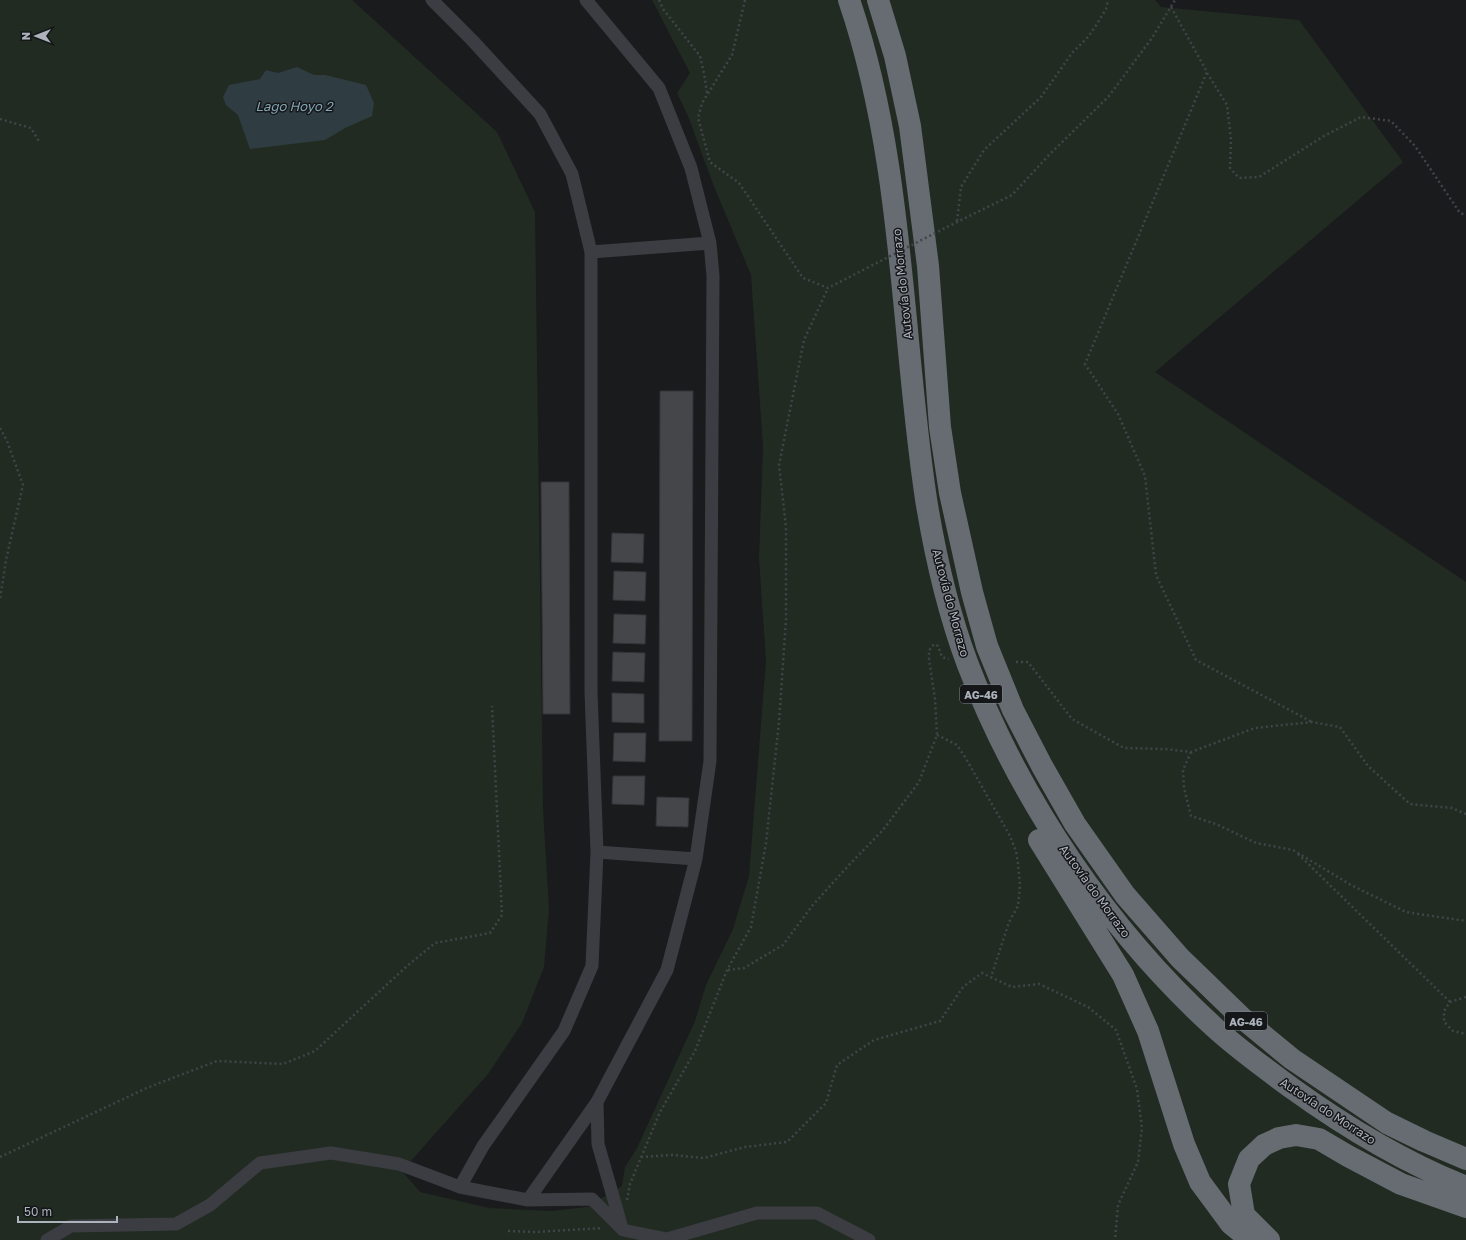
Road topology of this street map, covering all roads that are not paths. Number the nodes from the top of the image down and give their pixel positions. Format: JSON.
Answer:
{"nodes":[{"id":1,"x":432,"y":0,"type":"edge"},
{"id":2,"x":586,"y":0,"type":"edge"},
{"id":3,"x":849,"y":0,"type":"edge"},
{"id":4,"x":878,"y":0,"type":"edge"},
{"id":5,"x":710,"y":243,"type":"junction"},
{"id":6,"x":591,"y":252,"type":"junction"},
{"id":7,"x":959,"y":662,"type":"junction"},
{"id":8,"x":597,"y":852,"type":"junction"},
{"id":9,"x":696,"y":859,"type":"junction"},
{"id":10,"x":597,"y":1102,"type":"junction"},
{"id":11,"x":1466,"y":1159,"type":"edge"},
{"id":12,"x":460,"y":1187,"type":"junction"},
{"id":13,"x":1466,"y":1187,"type":"edge"},
{"id":14,"x":528,"y":1200,"type":"junction"},
{"id":15,"x":1466,"y":1206,"type":"edge"},
{"id":16,"x":620,"y":1227,"type":"junction"},
{"id":17,"x":48,"y":1240,"type":"edge"},
{"id":18,"x":869,"y":1240,"type":"edge"},
{"id":19,"x":1251,"y":1240,"type":"edge"},
{"id":20,"x":1269,"y":1240,"type":"edge"}],
"edges":[{"from":1,"to":6,"type":"street"},
{"from":2,"to":5,"type":"street"},
{"from":3,"to":7,"type":"highway","name":"Autovía do Morrazo","number":"AG-46"},
{"from":4,"to":11,"type":"highway","name":"Autovía do Morrazo","number":"AG-46"},
{"from":5,"to":6,"type":"street"},
{"from":5,"to":9,"type":"street"},
{"from":6,"to":8,"type":"street"},
{"from":7,"to":13,"type":"highway","name":"Autovía do Morrazo","number":"AG-46"},
{"from":7,"to":19,"type":"highway"},
{"from":8,"to":9,"type":"street"},
{"from":8,"to":12,"type":"street"},
{"from":9,"to":10,"type":"street"},
{"from":10,"to":14,"type":"street"},
{"from":10,"to":16,"type":"street"},
{"from":12,"to":14,"type":"street"},
{"from":12,"to":17,"type":"street"},
{"from":14,"to":16,"type":"street"},
{"from":15,"to":20,"type":"highway"},
{"from":16,"to":18,"type":"street"}]}
